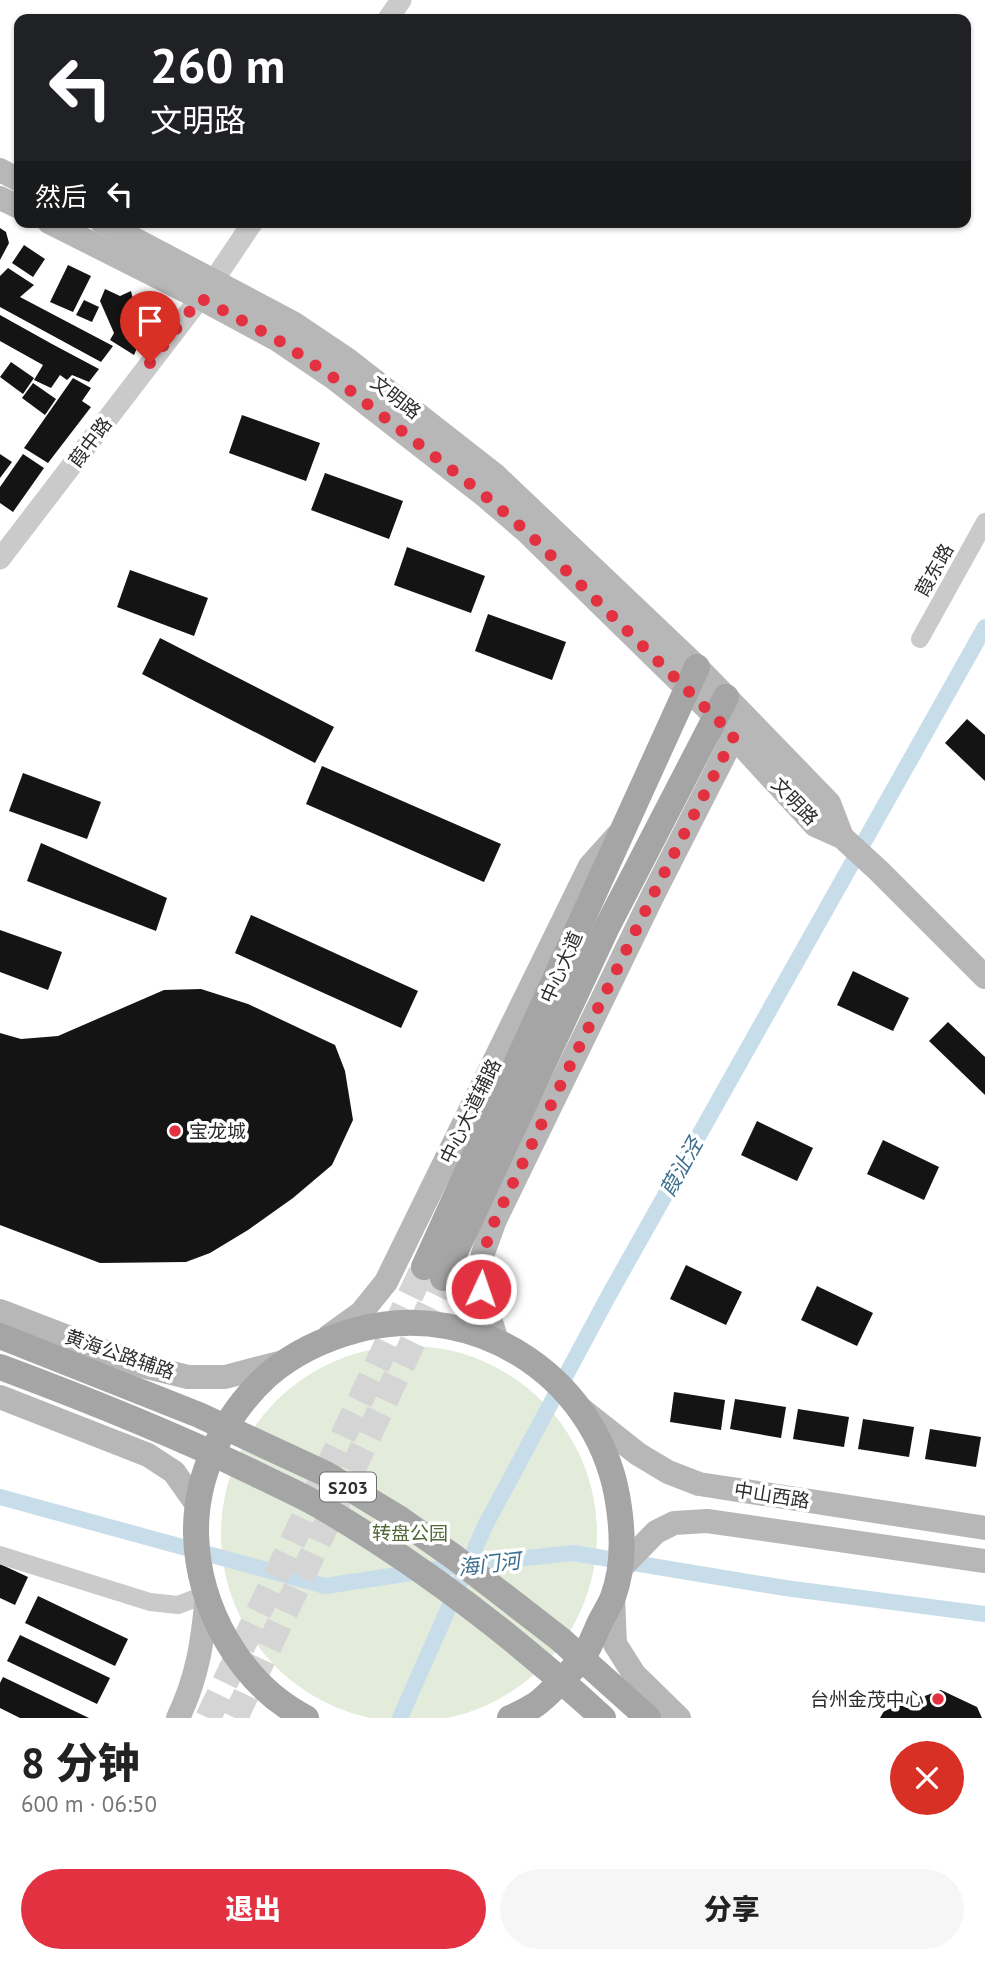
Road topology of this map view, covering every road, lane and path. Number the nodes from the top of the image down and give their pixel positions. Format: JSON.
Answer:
{"nodes":[{"id":1,"x":63,"y":228,"type":"edge"},
{"id":2,"x":111,"y":228,"type":"edge"},
{"id":3,"x":249,"y":228,"type":"edge"},
{"id":4,"x":207,"y":289,"type":"junction"},
{"id":5,"x":985,"y":522,"type":"edge"},
{"id":6,"x":0,"y":559,"type":"edge"},
{"id":7,"x":920,"y":639,"type":"dead end"},
{"id":8,"x":691,"y":678,"type":"junction"},
{"id":9,"x":721,"y":706,"type":"junction"},
{"id":10,"x":734,"y":736,"type":"junction"},
{"id":11,"x":624,"y":829,"type":"junction"},
{"id":12,"x":842,"y":837,"type":"junction"},
{"id":13,"x":985,"y":977,"type":"edge"},
{"id":14,"x":0,"y":1311,"type":"edge"},
{"id":15,"x":0,"y":1336,"type":"edge"},
{"id":16,"x":326,"y":1338,"type":"junction"},
{"id":17,"x":497,"y":1341,"type":"junction"},
{"id":18,"x":284,"y":1362,"type":"junction"},
{"id":19,"x":143,"y":1366,"type":"junction"},
{"id":20,"x":0,"y":1367,"type":"edge"},
{"id":21,"x":0,"y":1397,"type":"edge"},
{"id":22,"x":580,"y":1408,"type":"junction"},
{"id":23,"x":112,"y":1440,"type":"junction"},
{"id":24,"x":197,"y":1509,"type":"junction"},
{"id":25,"x":985,"y":1528,"type":"edge"},
{"id":26,"x":0,"y":1555,"type":"edge"},
{"id":27,"x":985,"y":1561,"type":"edge"},
{"id":28,"x":615,"y":1586,"type":"junction"},
{"id":29,"x":205,"y":1588,"type":"junction"},
{"id":30,"x":178,"y":1718,"type":"edge"},
{"id":31,"x":306,"y":1718,"type":"edge"},
{"id":32,"x":510,"y":1718,"type":"edge"},
{"id":33,"x":603,"y":1718,"type":"edge"},
{"id":34,"x":639,"y":1718,"type":"edge"},
{"id":35,"x":648,"y":1718,"type":"edge"},
{"id":36,"x":674,"y":1718,"type":"edge"},
{"id":37,"x":679,"y":1718,"type":"edge"}],
"edges":[{"from":1,"to":4,"type":"main road","name":"文明路"},
{"from":2,"to":4,"type":"main road","name":"文明路"},
{"from":3,"to":4,"type":"street","name":"葭中路"},
{"from":4,"to":6,"type":"street","name":"葭中路"},
{"from":4,"to":8,"type":"main road","name":"文明路"},
{"from":5,"to":7,"type":"street","name":"葭东路"},
{"from":8,"to":9,"type":"main road","name":"文明路"},
{"from":8,"to":11,"type":"main road","name":"中心大道"},
{"from":9,"to":10,"type":"main road","name":"文明路"},
{"from":9,"to":11,"type":"main road","name":"中心大道"},
{"from":9,"to":12,"type":"main road","name":"文明路"},
{"from":10,"to":12,"type":"main road","name":"文明路"},
{"from":10,"to":17,"type":"main road"},
{"from":11,"to":16,"type":"main road","name":"中心大道辅路"},
{"from":12,"to":13,"type":"main road"},
{"from":14,"to":19,"type":"main road","name":"黄海公路辅路"},
{"from":15,"to":35,"type":"main road","number":"S203","bridge":true},
{"from":16,"to":17,"type":"main road"},
{"from":16,"to":18,"type":"main road"},
{"from":17,"to":22,"type":"main road"},
{"from":18,"to":19,"type":"main road","name":"黄海公路辅路"},
{"from":18,"to":24,"type":"main road"},
{"from":19,"to":23,"type":"main road"},
{"from":20,"to":33,"type":"main road","number":"S203","bridge":true},
{"from":21,"to":23,"type":"main road"},
{"from":22,"to":25,"type":"main road","name":"中山西路"},
{"from":22,"to":28,"type":"main road"},
{"from":23,"to":24,"type":"main road"},
{"from":24,"to":29,"type":"main road"},
{"from":26,"to":29,"type":"street"},
{"from":27,"to":28,"type":"main road","name":"中山西路"},
{"from":28,"to":32,"type":"main road"},
{"from":28,"to":37,"type":"main road"},
{"from":29,"to":30,"type":"main road"},
{"from":29,"to":31,"type":"main road"},
{"from":34,"to":36,"type":"main road"}]}
